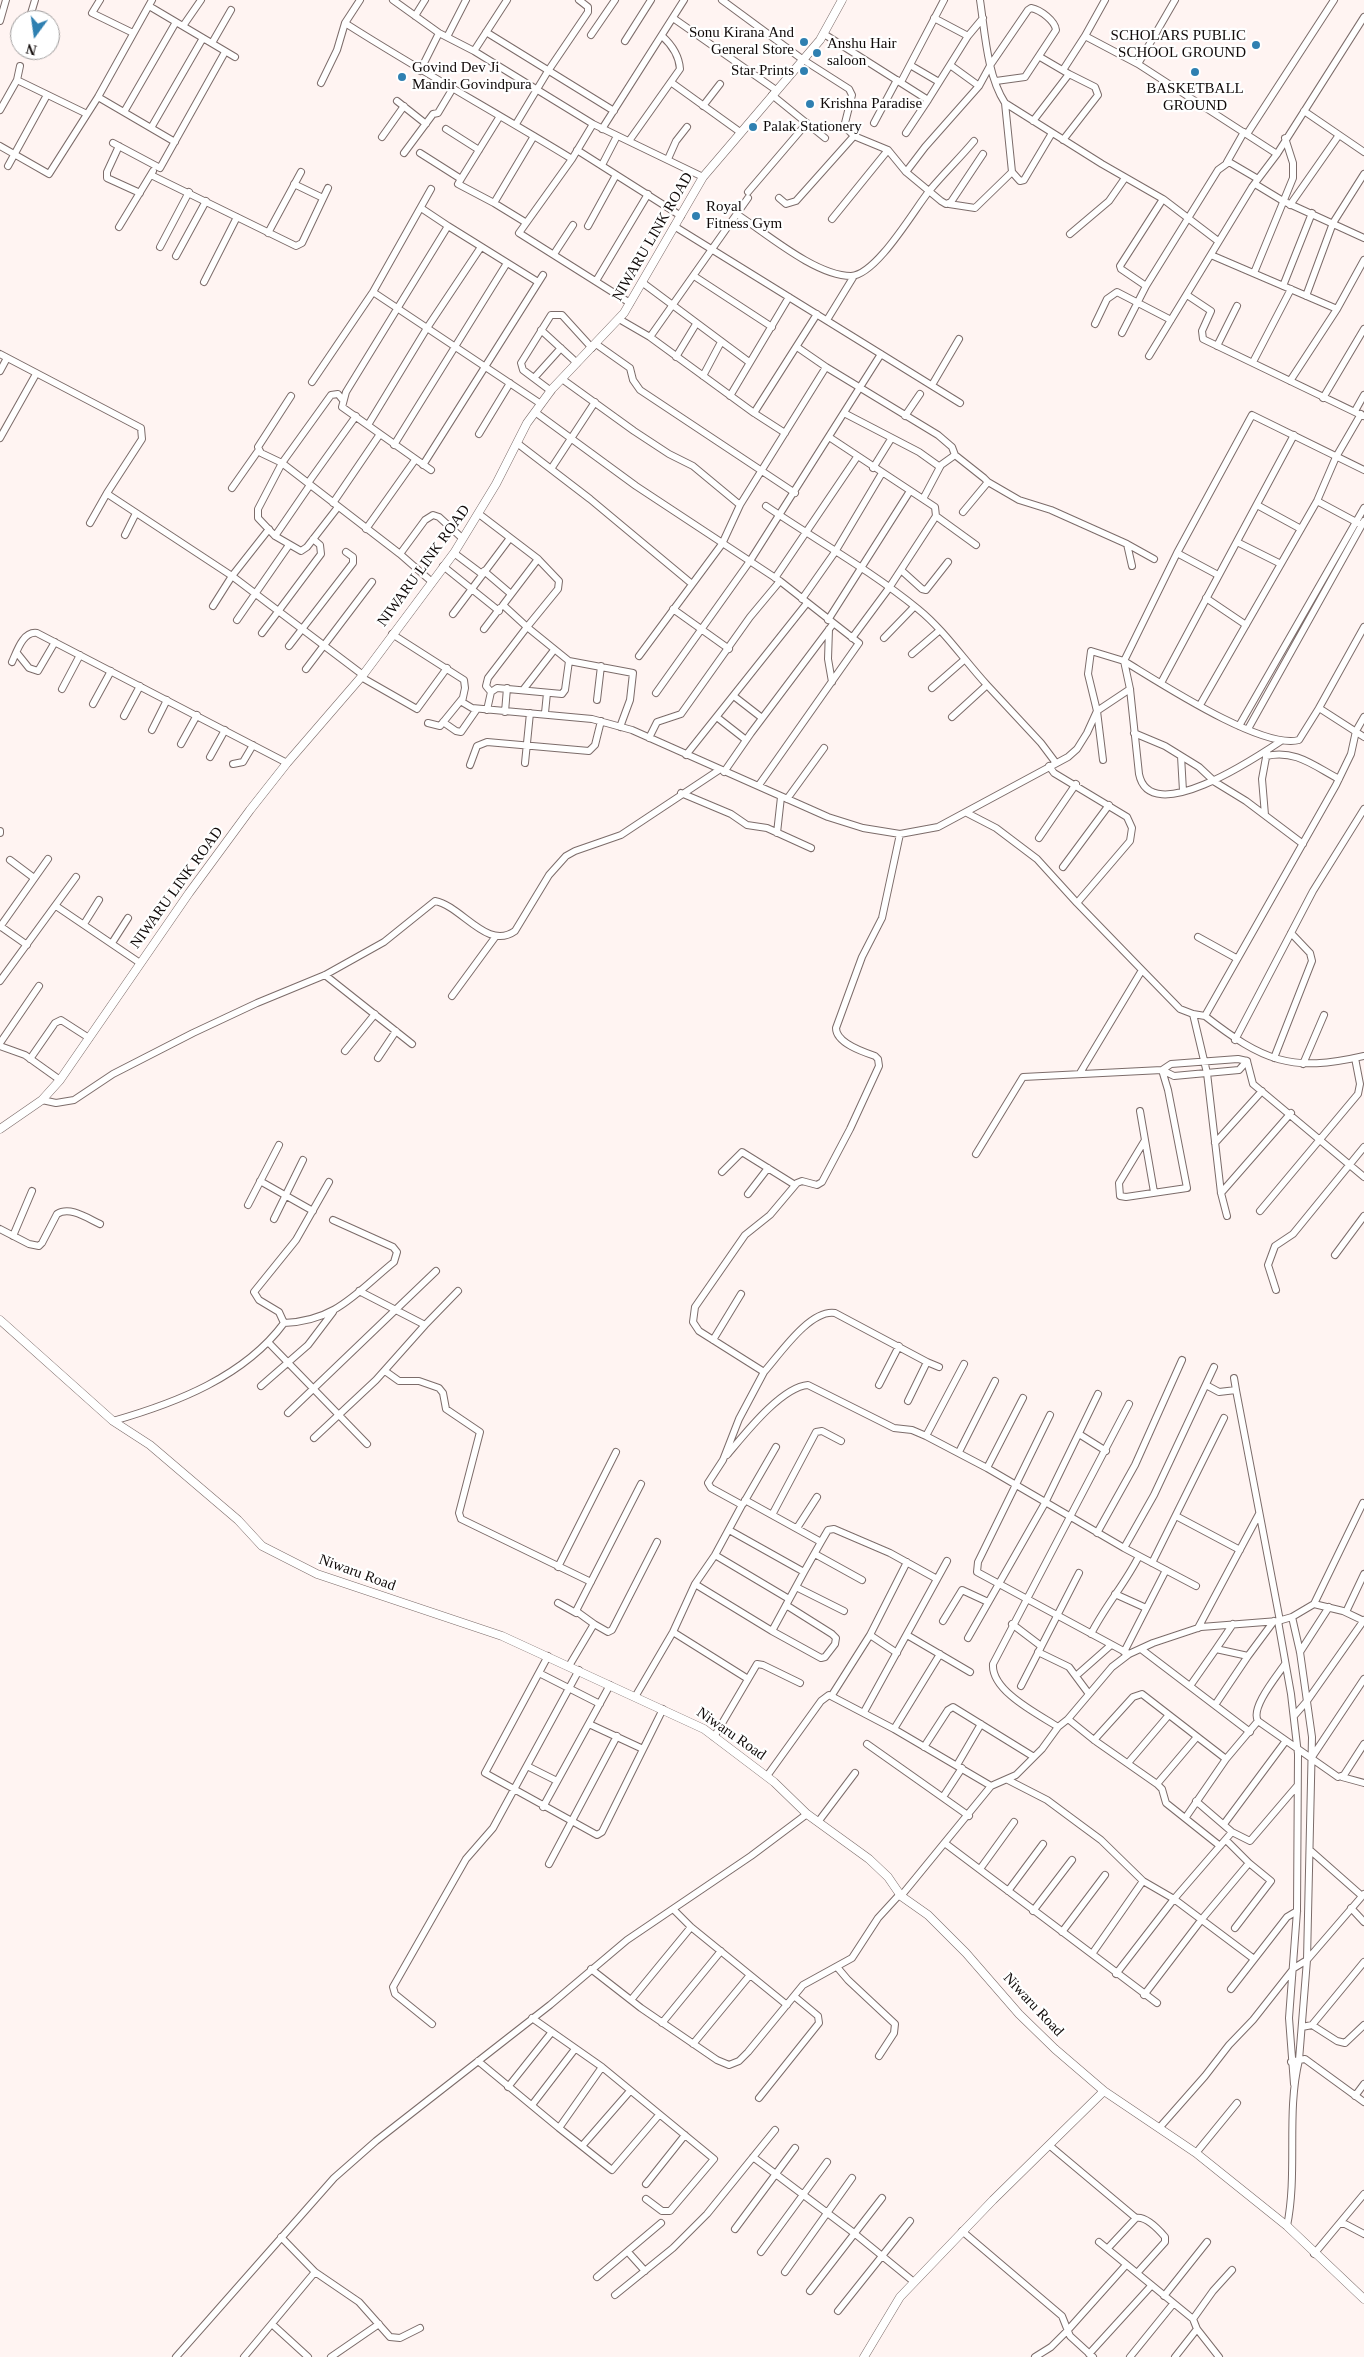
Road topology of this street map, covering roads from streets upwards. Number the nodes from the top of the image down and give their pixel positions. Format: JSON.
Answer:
{"nodes":[{"id":1,"x":6,"y":0,"type":"edge"},
{"id":2,"x":100,"y":0,"type":"edge"},
{"id":3,"x":201,"y":0,"type":"edge"},
{"id":4,"x":360,"y":0,"type":"edge"},
{"id":5,"x":393,"y":0,"type":"edge"},
{"id":6,"x":425,"y":0,"type":"edge"},
{"id":7,"x":466,"y":0,"type":"edge"},
{"id":8,"x":507,"y":0,"type":"edge"},
{"id":9,"x":615,"y":0,"type":"edge"},
{"id":10,"x":651,"y":0,"type":"edge"},
{"id":11,"x":684,"y":0,"type":"edge"},
{"id":12,"x":722,"y":0,"type":"edge"},
{"id":13,"x":842,"y":0,"type":"edge"},
{"id":14,"x":944,"y":0,"type":"edge"},
{"id":15,"x":980,"y":0,"type":"edge"},
{"id":16,"x":1105,"y":0,"type":"edge"},
{"id":17,"x":1175,"y":0,"type":"edge"},
{"id":18,"x":1334,"y":0,"type":"edge"},
{"id":19,"x":582,"y":1,"type":"edge"},
{"id":20,"x":150,"y":3,"type":"edge"},
{"id":21,"x":231,"y":10,"type":"dead end"},
{"id":22,"x":415,"y":16,"type":"junction"},
{"id":23,"x":1364,"y":17,"type":"edge"},
{"id":24,"x":673,"y":18,"type":"junction"},
{"id":25,"x":934,"y":18,"type":"junction"},
{"id":26,"x":983,"y":18,"type":"junction"},
{"id":27,"x":0,"y":20,"type":"edge"},
{"id":28,"x":176,"y":22,"type":"junction"},
{"id":29,"x":345,"y":24,"type":"junction"},
{"id":30,"x":183,"y":26,"type":"junction"},
{"id":31,"x":486,"y":32,"type":"junction"},
{"id":32,"x":133,"y":33,"type":"junction"},
{"id":33,"x":439,"y":34,"type":"junction"},
{"id":34,"x":824,"y":34,"type":"junction"},
{"id":35,"x":591,"y":35,"type":"dead end"},
{"id":36,"x":662,"y":36,"type":"junction"},
{"id":37,"x":968,"y":36,"type":"junction"},
{"id":38,"x":1086,"y":36,"type":"junction"},
{"id":39,"x":447,"y":37,"type":"junction"},
{"id":40,"x":203,"y":38,"type":"junction"},
{"id":41,"x":625,"y":40,"type":"dead end"},
{"id":42,"x":212,"y":44,"type":"junction"},
{"id":43,"x":225,"y":52,"type":"junction"},
{"id":44,"x":474,"y":52,"type":"junction"},
{"id":45,"x":235,"y":57,"type":"dead end"},
{"id":46,"x":1040,"y":57,"type":"junction"},
{"id":47,"x":802,"y":59,"type":"junction"},
{"id":48,"x":991,"y":64,"type":"junction"},
{"id":49,"x":1138,"y":64,"type":"junction"},
{"id":50,"x":910,"y":65,"type":"junction"},
{"id":51,"x":950,"y":65,"type":"junction"},
{"id":52,"x":20,"y":66,"type":"dead end"},
{"id":53,"x":420,"y":71,"type":"junction"},
{"id":54,"x":548,"y":71,"type":"junction"},
{"id":55,"x":1066,"y":72,"type":"junction"},
{"id":56,"x":17,"y":80,"type":"junction"},
{"id":57,"x":996,"y":80,"type":"junction"},
{"id":58,"x":899,"y":81,"type":"junction"},
{"id":59,"x":939,"y":82,"type":"junction"},
{"id":60,"x":321,"y":83,"type":"dead end"},
{"id":61,"x":672,"y":83,"type":"junction"},
{"id":62,"x":720,"y":84,"type":"dead end"},
{"id":63,"x":979,"y":86,"type":"junction"},
{"id":64,"x":453,"y":88,"type":"junction"},
{"id":65,"x":536,"y":90,"type":"junction"},
{"id":66,"x":774,"y":92,"type":"junction"},
{"id":67,"x":47,"y":95,"type":"junction"},
{"id":68,"x":98,"y":96,"type":"junction"},
{"id":69,"x":928,"y":100,"type":"junction"},
{"id":70,"x":397,"y":101,"type":"dead end"},
{"id":71,"x":1005,"y":103,"type":"junction"},
{"id":72,"x":404,"y":106,"type":"junction"},
{"id":73,"x":703,"y":106,"type":"junction"},
{"id":74,"x":0,"y":110,"type":"edge"},
{"id":75,"x":1304,"y":111,"type":"junction"},
{"id":76,"x":124,"y":112,"type":"junction"},
{"id":77,"x":614,"y":112,"type":"junction"},
{"id":78,"x":87,"y":114,"type":"junction"},
{"id":79,"x":500,"y":116,"type":"junction"},
{"id":80,"x":874,"y":122,"type":"dead end"},
{"id":81,"x":1034,"y":122,"type":"junction"},
{"id":82,"x":807,"y":123,"type":"junction"},
{"id":83,"x":426,"y":124,"type":"junction"},
{"id":84,"x":516,"y":124,"type":"junction"},
{"id":85,"x":593,"y":124,"type":"junction"},
{"id":86,"x":687,"y":127,"type":"dead end"},
{"id":87,"x":151,"y":128,"type":"junction"},
{"id":88,"x":446,"y":129,"type":"dead end"},
{"id":89,"x":602,"y":129,"type":"junction"},
{"id":90,"x":740,"y":132,"type":"junction"},
{"id":91,"x":906,"y":133,"type":"dead end"},
{"id":92,"x":1052,"y":133,"type":"junction"},
{"id":93,"x":1246,"y":133,"type":"junction"},
{"id":94,"x":1339,"y":135,"type":"junction"},
{"id":95,"x":534,"y":136,"type":"junction"},
{"id":96,"x":617,"y":136,"type":"junction"},
{"id":97,"x":854,"y":136,"type":"junction"},
{"id":98,"x":382,"y":137,"type":"dead end"},
{"id":99,"x":825,"y":138,"type":"dead end"},
{"id":100,"x":1285,"y":138,"type":"junction"},
{"id":101,"x":1063,"y":140,"type":"junction"},
{"id":102,"x":629,"y":141,"type":"junction"},
{"id":103,"x":974,"y":141,"type":"dead end"},
{"id":104,"x":175,"y":142,"type":"junction"},
{"id":105,"x":0,"y":146,"type":"edge"},
{"id":106,"x":479,"y":150,"type":"junction"},
{"id":107,"x":577,"y":150,"type":"junction"},
{"id":108,"x":888,"y":150,"type":"junction"},
{"id":109,"x":1364,"y":152,"type":"edge"},
{"id":110,"x":404,"y":153,"type":"dead end"},
{"id":111,"x":420,"y":153,"type":"dead end"},
{"id":112,"x":984,"y":154,"type":"dead end"},
{"id":113,"x":1277,"y":154,"type":"junction"},
{"id":114,"x":14,"y":155,"type":"junction"},
{"id":115,"x":572,"y":159,"type":"junction"},
{"id":116,"x":668,"y":159,"type":"junction"},
{"id":117,"x":1227,"y":162,"type":"junction"},
{"id":118,"x":602,"y":165,"type":"junction"},
{"id":119,"x":8,"y":166,"type":"dead end"},
{"id":120,"x":156,"y":166,"type":"junction"},
{"id":121,"x":301,"y":172,"type":"dead end"},
{"id":122,"x":906,"y":172,"type":"junction"},
{"id":123,"x":1012,"y":172,"type":"junction"},
{"id":124,"x":1364,"y":174,"type":"edge"},
{"id":125,"x":151,"y":175,"type":"junction"},
{"id":126,"x":616,"y":175,"type":"junction"},
{"id":127,"x":703,"y":177,"type":"junction"},
{"id":128,"x":1125,"y":178,"type":"junction"},
{"id":129,"x":461,"y":179,"type":"junction"},
{"id":130,"x":1256,"y":182,"type":"junction"},
{"id":131,"x":294,"y":184,"type":"junction"},
{"id":132,"x":328,"y":188,"type":"dead end"},
{"id":133,"x":431,"y":189,"type":"dead end"},
{"id":134,"x":929,"y":191,"type":"junction"},
{"id":135,"x":189,"y":192,"type":"junction"},
{"id":136,"x":140,"y":193,"type":"junction"},
{"id":137,"x":648,"y":194,"type":"junction"},
{"id":138,"x":323,"y":198,"type":"junction"},
{"id":139,"x":779,"y":198,"type":"dead end"},
{"id":140,"x":1163,"y":199,"type":"junction"},
{"id":141,"x":206,"y":201,"type":"junction"},
{"id":142,"x":1283,"y":201,"type":"junction"},
{"id":143,"x":494,"y":202,"type":"junction"},
{"id":144,"x":949,"y":204,"type":"junction"},
{"id":145,"x":1290,"y":205,"type":"junction"},
{"id":146,"x":421,"y":208,"type":"junction"},
{"id":147,"x":1312,"y":213,"type":"junction"},
{"id":148,"x":738,"y":215,"type":"junction"},
{"id":149,"x":681,"y":216,"type":"junction"},
{"id":150,"x":237,"y":217,"type":"junction"},
{"id":151,"x":832,"y":219,"type":"dead end"},
{"id":152,"x":1188,"y":219,"type":"junction"},
{"id":153,"x":526,"y":222,"type":"junction"},
{"id":154,"x":1333,"y":223,"type":"junction"},
{"id":155,"x":573,"y":225,"type":"dead end"},
{"id":156,"x":448,"y":226,"type":"junction"},
{"id":157,"x":588,"y":226,"type":"dead end"},
{"id":158,"x":674,"y":226,"type":"junction"},
{"id":159,"x":119,"y":227,"type":"dead end"},
{"id":160,"x":268,"y":233,"type":"junction"},
{"id":161,"x":1070,"y":234,"type":"dead end"},
{"id":162,"x":1364,"y":238,"type":"edge"},
{"id":163,"x":1218,"y":242,"type":"junction"},
{"id":164,"x":481,"y":247,"type":"junction"},
{"id":165,"x":160,"y":248,"type":"dead end"},
{"id":166,"x":713,"y":250,"type":"junction"},
{"id":167,"x":554,"y":254,"type":"junction"},
{"id":168,"x":1211,"y":255,"type":"junction"},
{"id":169,"x":176,"y":256,"type":"dead end"},
{"id":170,"x":1364,"y":260,"type":"edge"},
{"id":171,"x":507,"y":263,"type":"junction"},
{"id":172,"x":1254,"y":273,"type":"junction"},
{"id":173,"x":543,"y":275,"type":"dead end"},
{"id":174,"x":694,"y":276,"type":"junction"},
{"id":175,"x":854,"y":276,"type":"junction"},
{"id":176,"x":596,"y":281,"type":"junction"},
{"id":177,"x":204,"y":282,"type":"dead end"},
{"id":178,"x":538,"y":282,"type":"junction"},
{"id":179,"x":643,"y":283,"type":"junction"},
{"id":180,"x":1146,"y":286,"type":"junction"},
{"id":181,"x":1282,"y":286,"type":"junction"},
{"id":182,"x":1291,"y":289,"type":"junction"},
{"id":183,"x":372,"y":292,"type":"junction"},
{"id":184,"x":1187,"y":295,"type":"junction"},
{"id":185,"x":1306,"y":296,"type":"junction"},
{"id":186,"x":789,"y":297,"type":"junction"},
{"id":187,"x":630,"y":303,"type":"junction"},
{"id":188,"x":1137,"y":303,"type":"junction"},
{"id":189,"x":1238,"y":306,"type":"dead end"},
{"id":190,"x":673,"y":307,"type":"junction"},
{"id":191,"x":397,"y":308,"type":"junction"},
{"id":192,"x":1337,"y":309,"type":"junction"},
{"id":193,"x":817,"y":314,"type":"junction"},
{"id":194,"x":619,"y":319,"type":"junction"},
{"id":195,"x":827,"y":320,"type":"junction"},
{"id":196,"x":1171,"y":320,"type":"junction"},
{"id":197,"x":696,"y":324,"type":"junction"},
{"id":198,"x":1095,"y":324,"type":"dead end"},
{"id":199,"x":772,"y":327,"type":"junction"},
{"id":200,"x":427,"y":328,"type":"junction"},
{"id":201,"x":1364,"y":329,"type":"edge"},
{"id":202,"x":541,"y":330,"type":"junction"},
{"id":203,"x":1122,"y":333,"type":"dead end"},
{"id":204,"x":650,"y":337,"type":"junction"},
{"id":205,"x":958,"y":339,"type":"dead end"},
{"id":206,"x":721,"y":342,"type":"junction"},
{"id":207,"x":455,"y":345,"type":"junction"},
{"id":208,"x":594,"y":346,"type":"junction"},
{"id":209,"x":1217,"y":346,"type":"junction"},
{"id":210,"x":797,"y":347,"type":"junction"},
{"id":211,"x":561,"y":348,"type":"junction"},
{"id":212,"x":0,"y":354,"type":"edge"},
{"id":213,"x":881,"y":354,"type":"junction"},
{"id":214,"x":1150,"y":356,"type":"dead end"},
{"id":215,"x":676,"y":357,"type":"junction"},
{"id":216,"x":7,"y":358,"type":"junction"},
{"id":217,"x":749,"y":362,"type":"junction"},
{"id":218,"x":1253,"y":362,"type":"junction"},
{"id":219,"x":577,"y":363,"type":"junction"},
{"id":220,"x":484,"y":365,"type":"junction"},
{"id":221,"x":826,"y":367,"type":"junction"},
{"id":222,"x":0,"y":371,"type":"edge"},
{"id":223,"x":36,"y":374,"type":"junction"},
{"id":224,"x":703,"y":376,"type":"junction"},
{"id":225,"x":534,"y":378,"type":"junction"},
{"id":226,"x":562,"y":379,"type":"junction"},
{"id":227,"x":1290,"y":381,"type":"junction"},
{"id":228,"x":312,"y":382,"type":"dead end"},
{"id":229,"x":510,"y":383,"type":"junction"},
{"id":230,"x":932,"y":385,"type":"junction"},
{"id":231,"x":862,"y":388,"type":"junction"},
{"id":232,"x":550,"y":391,"type":"junction"},
{"id":233,"x":920,"y":394,"type":"dead end"},
{"id":234,"x":1364,"y":395,"type":"edge"},
{"id":235,"x":291,"y":396,"type":"dead end"},
{"id":236,"x":730,"y":396,"type":"junction"},
{"id":237,"x":1323,"y":398,"type":"junction"},
{"id":238,"x":342,"y":400,"type":"junction"},
{"id":239,"x":596,"y":402,"type":"junction"},
{"id":240,"x":960,"y":403,"type":"dead end"},
{"id":241,"x":541,"y":404,"type":"junction"},
{"id":242,"x":535,"y":412,"type":"junction"},
{"id":243,"x":754,"y":413,"type":"junction"},
{"id":244,"x":844,"y":413,"type":"junction"},
{"id":245,"x":1360,"y":414,"type":"edge"},
{"id":246,"x":356,"y":416,"type":"junction"},
{"id":247,"x":905,"y":416,"type":"junction"},
{"id":248,"x":368,"y":425,"type":"junction"},
{"id":249,"x":785,"y":433,"type":"junction"},
{"id":250,"x":380,"y":434,"type":"junction"},
{"id":251,"x":479,"y":434,"type":"dead end"},
{"id":252,"x":1294,"y":435,"type":"junction"},
{"id":253,"x":1,"y":436,"type":"edge"},
{"id":254,"x":829,"y":437,"type":"junction"},
{"id":255,"x":570,"y":438,"type":"junction"},
{"id":256,"x":891,"y":439,"type":"junction"},
{"id":257,"x":517,"y":443,"type":"junction"},
{"id":258,"x":394,"y":445,"type":"junction"},
{"id":259,"x":258,"y":451,"type":"junction"},
{"id":260,"x":955,"y":455,"type":"junction"},
{"id":261,"x":857,"y":457,"type":"junction"},
{"id":262,"x":1336,"y":458,"type":"junction"},
{"id":263,"x":415,"y":460,"type":"junction"},
{"id":264,"x":282,"y":463,"type":"junction"},
{"id":265,"x":423,"y":465,"type":"junction"},
{"id":266,"x":940,"y":467,"type":"junction"},
{"id":267,"x":873,"y":468,"type":"junction"},
{"id":268,"x":551,"y":469,"type":"junction"},
{"id":269,"x":431,"y":470,"type":"dead end"},
{"id":270,"x":1364,"y":470,"type":"edge"},
{"id":271,"x":762,"y":471,"type":"junction"},
{"id":272,"x":882,"y":473,"type":"junction"},
{"id":273,"x":988,"y":482,"type":"junction"},
{"id":274,"x":309,"y":484,"type":"junction"},
{"id":275,"x":232,"y":488,"type":"dead end"},
{"id":276,"x":910,"y":491,"type":"junction"},
{"id":277,"x":107,"y":492,"type":"junction"},
{"id":278,"x":795,"y":494,"type":"junction"},
{"id":279,"x":923,"y":499,"type":"junction"},
{"id":280,"x":1317,"y":501,"type":"junction"},
{"id":281,"x":336,"y":505,"type":"junction"},
{"id":282,"x":1257,"y":505,"type":"junction"},
{"id":283,"x":740,"y":506,"type":"junction"},
{"id":284,"x":766,"y":506,"type":"dead end"},
{"id":285,"x":1364,"y":508,"type":"edge"},
{"id":286,"x":963,"y":512,"type":"dead end"},
{"id":287,"x":136,"y":514,"type":"junction"},
{"id":288,"x":479,"y":514,"type":"junction"},
{"id":289,"x":780,"y":516,"type":"junction"},
{"id":290,"x":936,"y":516,"type":"junction"},
{"id":291,"x":90,"y":523,"type":"dead end"},
{"id":292,"x":1361,"y":524,"type":"edge"},
{"id":293,"x":269,"y":529,"type":"junction"},
{"id":294,"x":366,"y":529,"type":"junction"},
{"id":295,"x":1301,"y":529,"type":"junction"},
{"id":296,"x":807,"y":533,"type":"junction"},
{"id":297,"x":126,"y":536,"type":"dead end"},
{"id":298,"x":275,"y":536,"type":"junction"},
{"id":299,"x":462,"y":538,"type":"junction"},
{"id":300,"x":510,"y":538,"type":"junction"},
{"id":301,"x":313,"y":539,"type":"junction"},
{"id":302,"x":1237,"y":542,"type":"junction"},
{"id":303,"x":722,"y":544,"type":"junction"},
{"id":304,"x":1127,"y":544,"type":"junction"},
{"id":305,"x":290,"y":545,"type":"junction"},
{"id":306,"x":976,"y":545,"type":"dead end"},
{"id":307,"x":346,"y":552,"type":"dead end"},
{"id":308,"x":835,"y":552,"type":"junction"},
{"id":309,"x":454,"y":553,"type":"junction"},
{"id":310,"x":1177,"y":553,"type":"junction"},
{"id":311,"x":400,"y":554,"type":"junction"},
{"id":312,"x":1154,"y":559,"type":"dead end"},
{"id":313,"x":538,"y":560,"type":"junction"},
{"id":314,"x":750,"y":561,"type":"junction"},
{"id":315,"x":948,"y":562,"type":"dead end"},
{"id":316,"x":1281,"y":564,"type":"junction"},
{"id":317,"x":443,"y":566,"type":"junction"},
{"id":318,"x":1132,"y":566,"type":"dead end"},
{"id":319,"x":861,"y":569,"type":"junction"},
{"id":320,"x":901,"y":570,"type":"junction"},
{"id":321,"x":483,"y":572,"type":"junction"},
{"id":322,"x":1218,"y":575,"type":"junction"},
{"id":323,"x":232,"y":576,"type":"junction"},
{"id":324,"x":778,"y":580,"type":"junction"},
{"id":325,"x":372,"y":582,"type":"dead end"},
{"id":326,"x":432,"y":582,"type":"junction"},
{"id":327,"x":692,"y":584,"type":"junction"},
{"id":328,"x":470,"y":588,"type":"junction"},
{"id":329,"x":889,"y":588,"type":"junction"},
{"id":330,"x":255,"y":593,"type":"junction"},
{"id":331,"x":511,"y":594,"type":"junction"},
{"id":332,"x":1206,"y":598,"type":"junction"},
{"id":333,"x":804,"y":601,"type":"junction"},
{"id":334,"x":213,"y":606,"type":"dead end"},
{"id":335,"x":914,"y":607,"type":"junction"},
{"id":336,"x":501,"y":608,"type":"junction"},
{"id":337,"x":673,"y":609,"type":"junction"},
{"id":338,"x":278,"y":610,"type":"junction"},
{"id":339,"x":453,"y":614,"type":"dead end"},
{"id":340,"x":237,"y":620,"type":"dead end"},
{"id":341,"x":830,"y":624,"type":"junction"},
{"id":342,"x":1246,"y":625,"type":"junction"},
{"id":343,"x":1364,"y":627,"type":"edge"},
{"id":344,"x":527,"y":628,"type":"junction"},
{"id":345,"x":301,"y":629,"type":"junction"},
{"id":346,"x":484,"y":629,"type":"dead end"},
{"id":347,"x":701,"y":629,"type":"junction"},
{"id":348,"x":940,"y":630,"type":"junction"},
{"id":349,"x":262,"y":633,"type":"dead end"},
{"id":350,"x":392,"y":634,"type":"junction"},
{"id":351,"x":852,"y":638,"type":"junction"},
{"id":352,"x":884,"y":638,"type":"dead end"},
{"id":353,"x":55,"y":642,"type":"junction"},
{"id":354,"x":289,"y":646,"type":"dead end"},
{"id":355,"x":323,"y":646,"type":"junction"},
{"id":356,"x":729,"y":649,"type":"junction"},
{"id":357,"x":554,"y":650,"type":"junction"},
{"id":358,"x":16,"y":653,"type":"junction"},
{"id":359,"x":912,"y":654,"type":"dead end"},
{"id":360,"x":80,"y":655,"type":"junction"},
{"id":361,"x":639,"y":656,"type":"dead end"},
{"id":362,"x":964,"y":660,"type":"junction"},
{"id":363,"x":569,"y":661,"type":"junction"},
{"id":364,"x":1124,"y":661,"type":"junction"},
{"id":365,"x":12,"y":662,"type":"dead end"},
{"id":366,"x":601,"y":666,"type":"junction"},
{"id":367,"x":447,"y":668,"type":"junction"},
{"id":368,"x":306,"y":669,"type":"dead end"},
{"id":369,"x":111,"y":670,"type":"junction"},
{"id":370,"x":362,"y":676,"type":"junction"},
{"id":371,"x":832,"y":682,"type":"junction"},
{"id":372,"x":1161,"y":683,"type":"junction"},
{"id":373,"x":987,"y":685,"type":"junction"},
{"id":374,"x":140,"y":686,"type":"junction"},
{"id":375,"x":507,"y":688,"type":"junction"},
{"id":376,"x":932,"y":688,"type":"dead end"},
{"id":377,"x":62,"y":690,"type":"dead end"},
{"id":378,"x":523,"y":690,"type":"junction"},
{"id":379,"x":1130,"y":690,"type":"junction"},
{"id":380,"x":491,"y":692,"type":"junction"},
{"id":381,"x":547,"y":693,"type":"junction"},
{"id":382,"x":656,"y":693,"type":"dead end"},
{"id":383,"x":735,"y":697,"type":"junction"},
{"id":384,"x":462,"y":699,"type":"junction"},
{"id":385,"x":167,"y":700,"type":"junction"},
{"id":386,"x":597,"y":700,"type":"dead end"},
{"id":387,"x":93,"y":704,"type":"dead end"},
{"id":388,"x":1200,"y":705,"type":"junction"},
{"id":389,"x":1319,"y":708,"type":"junction"},
{"id":390,"x":477,"y":709,"type":"junction"},
{"id":391,"x":487,"y":710,"type":"junction"},
{"id":392,"x":1097,"y":711,"type":"junction"},
{"id":393,"x":505,"y":712,"type":"junction"},
{"id":394,"x":530,"y":713,"type":"junction"},
{"id":395,"x":545,"y":713,"type":"junction"},
{"id":396,"x":196,"y":715,"type":"junction"},
{"id":397,"x":124,"y":716,"type":"dead end"},
{"id":398,"x":952,"y":717,"type":"dead end"},
{"id":399,"x":1364,"y":717,"type":"edge"},
{"id":400,"x":718,"y":718,"type":"junction"},
{"id":401,"x":762,"y":718,"type":"junction"},
{"id":402,"x":600,"y":721,"type":"junction"},
{"id":403,"x":443,"y":722,"type":"junction"},
{"id":404,"x":428,"y":724,"type":"dead end"},
{"id":405,"x":1239,"y":726,"type":"junction"},
{"id":406,"x":620,"y":727,"type":"junction"},
{"id":407,"x":1248,"y":729,"type":"junction"},
{"id":408,"x":152,"y":730,"type":"dead end"},
{"id":409,"x":225,"y":730,"type":"junction"},
{"id":410,"x":1134,"y":734,"type":"junction"},
{"id":411,"x":1360,"y":735,"type":"edge"},
{"id":412,"x":649,"y":738,"type":"junction"},
{"id":413,"x":746,"y":740,"type":"junction"},
{"id":414,"x":1280,"y":741,"type":"junction"},
{"id":415,"x":182,"y":744,"type":"dead end"},
{"id":416,"x":253,"y":745,"type":"junction"},
{"id":417,"x":526,"y":746,"type":"junction"},
{"id":418,"x":824,"y":748,"type":"dead end"},
{"id":419,"x":1266,"y":753,"type":"junction"},
{"id":420,"x":686,"y":755,"type":"junction"},
{"id":421,"x":1181,"y":756,"type":"junction"},
{"id":422,"x":210,"y":757,"type":"dead end"},
{"id":423,"x":1104,"y":760,"type":"dead end"},
{"id":424,"x":287,"y":763,"type":"junction"},
{"id":425,"x":525,"y":763,"type":"dead end"},
{"id":426,"x":1056,"y":763,"type":"junction"},
{"id":427,"x":233,"y":764,"type":"dead end"},
{"id":428,"x":470,"y":765,"type":"dead end"},
{"id":429,"x":1049,"y":766,"type":"junction"},
{"id":430,"x":722,"y":771,"type":"junction"},
{"id":431,"x":1339,"y":779,"type":"junction"},
{"id":432,"x":1215,"y":782,"type":"junction"},
{"id":433,"x":1076,"y":784,"type":"junction"},
{"id":434,"x":759,"y":785,"type":"junction"},
{"id":435,"x":1183,"y":791,"type":"junction"},
{"id":436,"x":681,"y":793,"type":"junction"},
{"id":437,"x":784,"y":798,"type":"junction"},
{"id":438,"x":1109,"y":805,"type":"junction"},
{"id":439,"x":1364,"y":809,"type":"edge"},
{"id":440,"x":967,"y":813,"type":"junction"},
{"id":441,"x":1265,"y":816,"type":"junction"},
{"id":442,"x":777,"y":833,"type":"junction"},
{"id":443,"x":900,"y":834,"type":"junction"},
{"id":444,"x":1039,"y":838,"type":"dead end"},
{"id":445,"x":1303,"y":844,"type":"junction"},
{"id":446,"x":811,"y":848,"type":"dead end"},
{"id":447,"x":48,"y":859,"type":"dead end"},
{"id":448,"x":10,"y":860,"type":"dead end"},
{"id":449,"x":1063,"y":867,"type":"dead end"},
{"id":450,"x":76,"y":877,"type":"dead end"},
{"id":451,"x":34,"y":878,"type":"junction"},
{"id":452,"x":99,"y":900,"type":"dead end"},
{"id":453,"x":1077,"y":903,"type":"junction"},
{"id":454,"x":56,"y":906,"type":"junction"},
{"id":455,"x":128,"y":918,"type":"dead end"},
{"id":456,"x":84,"y":924,"type":"junction"},
{"id":457,"x":0,"y":926,"type":"edge"},
{"id":458,"x":1291,"y":933,"type":"junction"},
{"id":459,"x":496,"y":936,"type":"junction"},
{"id":460,"x":1198,"y":937,"type":"dead end"},
{"id":461,"x":112,"y":943,"type":"junction"},
{"id":462,"x":27,"y":945,"type":"junction"},
{"id":463,"x":1236,"y":958,"type":"junction"},
{"id":464,"x":140,"y":963,"type":"junction"},
{"id":465,"x":1142,"y":970,"type":"junction"},
{"id":466,"x":326,"y":975,"type":"junction"},
{"id":467,"x":0,"y":981,"type":"edge"},
{"id":468,"x":39,"y":986,"type":"dead end"},
{"id":469,"x":452,"y":996,"type":"dead end"},
{"id":470,"x":375,"y":1014,"type":"junction"},
{"id":471,"x":1193,"y":1014,"type":"junction"},
{"id":472,"x":1324,"y":1015,"type":"dead end"},
{"id":473,"x":1205,"y":1016,"type":"junction"},
{"id":474,"x":396,"y":1031,"type":"junction"},
{"id":475,"x":89,"y":1038,"type":"junction"},
{"id":476,"x":1235,"y":1040,"type":"junction"},
{"id":477,"x":412,"y":1044,"type":"dead end"},
{"id":478,"x":0,"y":1045,"type":"edge"},
{"id":479,"x":345,"y":1050,"type":"dead end"},
{"id":480,"x":1364,"y":1056,"type":"edge"},
{"id":481,"x":378,"y":1058,"type":"dead end"},
{"id":482,"x":1274,"y":1058,"type":"junction"},
{"id":483,"x":1355,"y":1058,"type":"junction"},
{"id":484,"x":30,"y":1059,"type":"junction"},
{"id":485,"x":1204,"y":1061,"type":"junction"},
{"id":486,"x":1247,"y":1061,"type":"junction"},
{"id":487,"x":1304,"y":1064,"type":"junction"},
{"id":488,"x":1162,"y":1070,"type":"junction"},
{"id":489,"x":1080,"y":1073,"type":"junction"},
{"id":490,"x":1207,"y":1073,"type":"junction"},
{"id":491,"x":60,"y":1080,"type":"junction"},
{"id":492,"x":1262,"y":1092,"type":"junction"},
{"id":493,"x":42,"y":1100,"type":"junction"},
{"id":494,"x":1140,"y":1111,"type":"dead end"},
{"id":495,"x":1291,"y":1113,"type":"junction"},
{"id":496,"x":0,"y":1129,"type":"edge"},
{"id":497,"x":1320,"y":1139,"type":"junction"},
{"id":498,"x":1145,"y":1140,"type":"junction"},
{"id":499,"x":1215,"y":1143,"type":"junction"},
{"id":500,"x":279,"y":1145,"type":"dead end"},
{"id":501,"x":1364,"y":1147,"type":"edge"},
{"id":502,"x":976,"y":1154,"type":"dead end"},
{"id":503,"x":303,"y":1160,"type":"dead end"},
{"id":504,"x":1350,"y":1165,"type":"junction"},
{"id":505,"x":768,"y":1168,"type":"junction"},
{"id":506,"x":722,"y":1172,"type":"dead end"},
{"id":507,"x":1364,"y":1177,"type":"edge"},
{"id":508,"x":260,"y":1181,"type":"junction"},
{"id":509,"x":328,"y":1182,"type":"dead end"},
{"id":510,"x":795,"y":1185,"type":"junction"},
{"id":511,"x":32,"y":1191,"type":"dead end"},
{"id":512,"x":1154,"y":1192,"type":"junction"},
{"id":513,"x":1221,"y":1193,"type":"junction"},
{"id":514,"x":748,"y":1194,"type":"dead end"},
{"id":515,"x":286,"y":1195,"type":"junction"},
{"id":516,"x":248,"y":1205,"type":"dead end"},
{"id":517,"x":313,"y":1211,"type":"junction"},
{"id":518,"x":1260,"y":1211,"type":"dead end"},
{"id":519,"x":1227,"y":1216,"type":"dead end"},
{"id":520,"x":1364,"y":1216,"type":"edge"},
{"id":521,"x":274,"y":1219,"type":"dead end"},
{"id":522,"x":333,"y":1220,"type":"dead end"},
{"id":523,"x":100,"y":1224,"type":"dead end"},
{"id":524,"x":0,"y":1229,"type":"edge"},
{"id":525,"x":13,"y":1236,"type":"junction"},
{"id":526,"x":1335,"y":1255,"type":"dead end"},
{"id":527,"x":436,"y":1271,"type":"dead end"},
{"id":528,"x":1276,"y":1290,"type":"dead end"},
{"id":529,"x":359,"y":1291,"type":"junction"},
{"id":530,"x":458,"y":1291,"type":"dead end"},
{"id":531,"x":741,"y":1294,"type":"dead end"},
{"id":532,"x":395,"y":1308,"type":"junction"},
{"id":533,"x":334,"y":1311,"type":"junction"},
{"id":534,"x":0,"y":1320,"type":"edge"},
{"id":535,"x":284,"y":1323,"type":"junction"},
{"id":536,"x":426,"y":1325,"type":"junction"},
{"id":537,"x":713,"y":1340,"type":"junction"},
{"id":538,"x":268,"y":1342,"type":"junction"},
{"id":539,"x":898,"y":1346,"type":"junction"},
{"id":540,"x":1182,"y":1360,"type":"dead end"},
{"id":541,"x":927,"y":1362,"type":"junction"},
{"id":542,"x":287,"y":1363,"type":"junction"},
{"id":543,"x":964,"y":1364,"type":"dead end"},
{"id":544,"x":939,"y":1367,"type":"dead end"},
{"id":545,"x":1214,"y":1367,"type":"dead end"},
{"id":546,"x":385,"y":1371,"type":"junction"},
{"id":547,"x":764,"y":1372,"type":"junction"},
{"id":548,"x":1234,"y":1378,"type":"dead end"},
{"id":549,"x":995,"y":1381,"type":"dead end"},
{"id":550,"x":879,"y":1385,"type":"dead end"},
{"id":551,"x":1206,"y":1385,"type":"junction"},
{"id":552,"x":262,"y":1386,"type":"dead end"},
{"id":553,"x":313,"y":1389,"type":"junction"},
{"id":554,"x":1236,"y":1390,"type":"junction"},
{"id":555,"x":1098,"y":1394,"type":"dead end"},
{"id":556,"x":1023,"y":1398,"type":"dead end"},
{"id":557,"x":908,"y":1401,"type":"dead end"},
{"id":558,"x":1129,"y":1404,"type":"dead end"},
{"id":559,"x":288,"y":1413,"type":"dead end"},
{"id":560,"x":337,"y":1415,"type":"junction"},
{"id":561,"x":1050,"y":1415,"type":"dead end"},
{"id":562,"x":1224,"y":1418,"type":"dead end"},
{"id":563,"x":113,"y":1421,"type":"junction"},
{"id":564,"x":1078,"y":1434,"type":"junction"},
{"id":565,"x":926,"y":1436,"type":"junction"},
{"id":566,"x":314,"y":1438,"type":"dead end"},
{"id":567,"x":841,"y":1441,"type":"dead end"},
{"id":568,"x":367,"y":1444,"type":"dead end"},
{"id":569,"x":776,"y":1447,"type":"dead end"},
{"id":570,"x":1106,"y":1451,"type":"junction"},
{"id":571,"x":616,"y":1452,"type":"dead end"},
{"id":572,"x":959,"y":1452,"type":"junction"},
{"id":573,"x":723,"y":1460,"type":"junction"},
{"id":574,"x":987,"y":1468,"type":"junction"},
{"id":575,"x":641,"y":1484,"type":"dead end"},
{"id":576,"x":1017,"y":1486,"type":"junction"},
{"id":577,"x":817,"y":1497,"type":"dead end"},
{"id":578,"x":743,"y":1502,"type":"junction"},
{"id":579,"x":1363,"y":1502,"type":"edge"},
{"id":580,"x":1045,"y":1503,"type":"junction"},
{"id":581,"x":1259,"y":1514,"type":"junction"},
{"id":582,"x":772,"y":1515,"type":"junction"},
{"id":583,"x":1176,"y":1516,"type":"junction"},
{"id":584,"x":1070,"y":1517,"type":"junction"},
{"id":585,"x":797,"y":1528,"type":"junction"},
{"id":586,"x":729,"y":1530,"type":"junction"},
{"id":587,"x":1097,"y":1533,"type":"junction"},
{"id":588,"x":657,"y":1542,"type":"dead end"},
{"id":589,"x":821,"y":1542,"type":"junction"},
{"id":590,"x":1124,"y":1548,"type":"junction"},
{"id":591,"x":1240,"y":1550,"type":"junction"},
{"id":592,"x":814,"y":1554,"type":"junction"},
{"id":593,"x":715,"y":1555,"type":"junction"},
{"id":594,"x":1139,"y":1556,"type":"junction"},
{"id":595,"x":947,"y":1561,"type":"dead end"},
{"id":596,"x":907,"y":1562,"type":"junction"},
{"id":597,"x":1152,"y":1563,"type":"junction"},
{"id":598,"x":558,"y":1567,"type":"junction"},
{"id":599,"x":1166,"y":1570,"type":"junction"},
{"id":600,"x":804,"y":1572,"type":"junction"},
{"id":601,"x":1079,"y":1572,"type":"dead end"},
{"id":602,"x":1364,"y":1574,"type":"edge"},
{"id":603,"x":938,"y":1579,"type":"junction"},
{"id":604,"x":862,"y":1580,"type":"dead end"},
{"id":605,"x":591,"y":1582,"type":"junction"},
{"id":606,"x":695,"y":1584,"type":"junction"},
{"id":607,"x":998,"y":1584,"type":"junction"},
{"id":608,"x":1196,"y":1586,"type":"dead end"},
{"id":609,"x":796,"y":1587,"type":"junction"},
{"id":610,"x":1116,"y":1594,"type":"junction"},
{"id":611,"x":1026,"y":1599,"type":"junction"},
{"id":612,"x":788,"y":1602,"type":"junction"},
{"id":613,"x":988,"y":1602,"type":"junction"},
{"id":614,"x":558,"y":1603,"type":"dead end"},
{"id":615,"x":1314,"y":1604,"type":"junction"},
{"id":616,"x":1329,"y":1607,"type":"junction"},
{"id":617,"x":1146,"y":1608,"type":"junction"},
{"id":618,"x":844,"y":1611,"type":"dead end"},
{"id":619,"x":1346,"y":1612,"type":"junction"},
{"id":620,"x":576,"y":1613,"type":"junction"},
{"id":621,"x":1057,"y":1616,"type":"junction"},
{"id":622,"x":1292,"y":1617,"type":"junction"},
{"id":623,"x":942,"y":1621,"type":"dead end"},
{"id":624,"x":1277,"y":1621,"type":"junction"},
{"id":625,"x":1364,"y":1621,"type":"edge"},
{"id":626,"x":594,"y":1624,"type":"junction"},
{"id":627,"x":1012,"y":1624,"type":"junction"},
{"id":628,"x":1233,"y":1624,"type":"junction"},
{"id":629,"x":1198,"y":1628,"type":"junction"},
{"id":630,"x":772,"y":1631,"type":"junction"},
{"id":631,"x":673,"y":1632,"type":"junction"},
{"id":632,"x":1091,"y":1634,"type":"junction"},
{"id":633,"x":870,"y":1635,"type":"junction"},
{"id":634,"x":907,"y":1635,"type":"junction"},
{"id":635,"x":968,"y":1638,"type":"dead end"},
{"id":636,"x":1111,"y":1644,"type":"junction"},
{"id":637,"x":1040,"y":1649,"type":"junction"},
{"id":638,"x":1141,"y":1649,"type":"junction"},
{"id":639,"x":1216,"y":1649,"type":"junction"},
{"id":640,"x":1300,"y":1652,"type":"junction"},
{"id":641,"x":897,"y":1653,"type":"junction"},
{"id":642,"x":1127,"y":1653,"type":"junction"},
{"id":643,"x":940,"y":1654,"type":"junction"},
{"id":644,"x":548,"y":1656,"type":"junction"},
{"id":645,"x":1248,"y":1656,"type":"junction"},
{"id":646,"x":1285,"y":1664,"type":"junction"},
{"id":647,"x":569,"y":1666,"type":"junction"},
{"id":648,"x":578,"y":1670,"type":"junction"},
{"id":649,"x":970,"y":1672,"type":"dead end"},
{"id":650,"x":539,"y":1673,"type":"junction"},
{"id":651,"x":1077,"y":1675,"type":"junction"},
{"id":652,"x":748,"y":1679,"type":"junction"},
{"id":653,"x":1364,"y":1679,"type":"edge"},
{"id":654,"x":800,"y":1683,"type":"dead end"},
{"id":655,"x":610,"y":1685,"type":"junction"},
{"id":656,"x":1021,"y":1686,"type":"dead end"},
{"id":657,"x":1190,"y":1686,"type":"junction"},
{"id":658,"x":569,"y":1688,"type":"junction"},
{"id":659,"x":1089,"y":1694,"type":"junction"},
{"id":660,"x":832,"y":1695,"type":"junction"},
{"id":661,"x":634,"y":1697,"type":"junction"},
{"id":662,"x":1307,"y":1702,"type":"junction"},
{"id":663,"x":600,"y":1704,"type":"junction"},
{"id":664,"x":1215,"y":1705,"type":"junction"},
{"id":665,"x":663,"y":1709,"type":"junction"},
{"id":666,"x":864,"y":1712,"type":"junction"},
{"id":667,"x":1168,"y":1716,"type":"junction"},
{"id":668,"x":1294,"y":1716,"type":"junction"},
{"id":669,"x":1068,"y":1719,"type":"junction"},
{"id":670,"x":1258,"y":1721,"type":"junction"},
{"id":671,"x":589,"y":1724,"type":"junction"},
{"id":672,"x":981,"y":1724,"type":"junction"},
{"id":673,"x":1058,"y":1727,"type":"junction"},
{"id":674,"x":894,"y":1729,"type":"junction"},
{"id":675,"x":1250,"y":1732,"type":"junction"},
{"id":676,"x":617,"y":1736,"type":"junction"},
{"id":677,"x":714,"y":1737,"type":"junction"},
{"id":678,"x":1196,"y":1738,"type":"junction"},
{"id":679,"x":1094,"y":1740,"type":"junction"},
{"id":680,"x":1285,"y":1742,"type":"junction"},
{"id":681,"x":866,"y":1744,"type":"dead end"},
{"id":682,"x":1364,"y":1744,"type":"edge"},
{"id":683,"x":924,"y":1746,"type":"junction"},
{"id":684,"x":644,"y":1749,"type":"junction"},
{"id":685,"x":1298,"y":1751,"type":"junction"},
{"id":686,"x":1034,"y":1757,"type":"junction"},
{"id":687,"x":1312,"y":1758,"type":"junction"},
{"id":688,"x":1226,"y":1759,"type":"junction"},
{"id":689,"x":1128,"y":1763,"type":"junction"},
{"id":690,"x":527,"y":1766,"type":"junction"},
{"id":691,"x":960,"y":1767,"type":"junction"},
{"id":692,"x":855,"y":1773,"type":"dead end"},
{"id":693,"x":767,"y":1776,"type":"junction"},
{"id":694,"x":1342,"y":1777,"type":"junction"},
{"id":695,"x":1008,"y":1780,"type":"junction"},
{"id":696,"x":557,"y":1781,"type":"junction"},
{"id":697,"x":1364,"y":1783,"type":"edge"},
{"id":698,"x":1157,"y":1784,"type":"junction"},
{"id":699,"x":992,"y":1786,"type":"junction"},
{"id":700,"x":1297,"y":1786,"type":"junction"},
{"id":701,"x":514,"y":1791,"type":"junction"},
{"id":702,"x":943,"y":1797,"type":"junction"},
{"id":703,"x":1196,"y":1801,"type":"junction"},
{"id":704,"x":543,"y":1806,"type":"junction"},
{"id":705,"x":807,"y":1814,"type":"junction"},
{"id":706,"x":969,"y":1816,"type":"junction"},
{"id":707,"x":1186,"y":1817,"type":"junction"},
{"id":708,"x":818,"y":1822,"type":"junction"},
{"id":709,"x":1014,"y":1822,"type":"dead end"},
{"id":710,"x":573,"y":1823,"type":"junction"},
{"id":711,"x":1224,"y":1824,"type":"junction"},
{"id":712,"x":1232,"y":1832,"type":"junction"},
{"id":713,"x":1226,"y":1840,"type":"junction"},
{"id":714,"x":946,"y":1844,"type":"junction"},
{"id":715,"x":1043,"y":1844,"type":"dead end"},
{"id":716,"x":1220,"y":1846,"type":"junction"},
{"id":717,"x":1311,"y":1851,"type":"junction"},
{"id":718,"x":1072,"y":1860,"type":"dead end"},
{"id":719,"x":549,"y":1864,"type":"dead end"},
{"id":720,"x":1249,"y":1864,"type":"junction"},
{"id":721,"x":980,"y":1869,"type":"junction"},
{"id":722,"x":1105,"y":1874,"type":"dead end"},
{"id":723,"x":1143,"y":1881,"type":"junction"},
{"id":724,"x":1008,"y":1891,"type":"junction"},
{"id":725,"x":901,"y":1895,"type":"junction"},
{"id":726,"x":1363,"y":1895,"type":"edge"},
{"id":727,"x":1174,"y":1899,"type":"junction"},
{"id":728,"x":1351,"y":1908,"type":"junction"},
{"id":729,"x":673,"y":1909,"type":"junction"},
{"id":730,"x":1033,"y":1911,"type":"junction"},
{"id":731,"x":1297,"y":1911,"type":"junction"},
{"id":732,"x":1202,"y":1919,"type":"junction"},
{"id":733,"x":1364,"y":1922,"type":"edge"},
{"id":734,"x":691,"y":1927,"type":"junction"},
{"id":735,"x":1235,"y":1928,"type":"dead end"},
{"id":736,"x":1062,"y":1932,"type":"junction"},
{"id":737,"x":721,"y":1951,"type":"junction"},
{"id":738,"x":1092,"y":1954,"type":"junction"},
{"id":739,"x":1254,"y":1959,"type":"junction"},
{"id":740,"x":1308,"y":1960,"type":"junction"},
{"id":741,"x":1364,"y":1962,"type":"edge"},
{"id":742,"x":838,"y":1967,"type":"junction"},
{"id":743,"x":1294,"y":1968,"type":"junction"},
{"id":744,"x":591,"y":1969,"type":"junction"},
{"id":745,"x":1116,"y":1974,"type":"junction"},
{"id":746,"x":750,"y":1975,"type":"junction"},
{"id":747,"x":1231,"y":1989,"type":"dead end"},
{"id":748,"x":1144,"y":1995,"type":"junction"},
{"id":749,"x":794,"y":1996,"type":"junction"},
{"id":750,"x":631,"y":2000,"type":"junction"},
{"id":751,"x":1157,"y":2003,"type":"dead end"},
{"id":752,"x":787,"y":2005,"type":"junction"},
{"id":753,"x":532,"y":2018,"type":"junction"},
{"id":754,"x":662,"y":2022,"type":"junction"},
{"id":755,"x":432,"y":2024,"type":"dead end"},
{"id":756,"x":1312,"y":2025,"type":"junction"},
{"id":757,"x":1364,"y":2025,"type":"edge"},
{"id":758,"x":1302,"y":2026,"type":"junction"},
{"id":759,"x":551,"y":2033,"type":"junction"},
{"id":760,"x":693,"y":2044,"type":"junction"},
{"id":761,"x":575,"y":2049,"type":"junction"},
{"id":762,"x":878,"y":2056,"type":"dead end"},
{"id":763,"x":1299,"y":2060,"type":"junction"},
{"id":764,"x":478,"y":2061,"type":"junction"},
{"id":765,"x":1291,"y":2062,"type":"junction"},
{"id":766,"x":602,"y":2067,"type":"junction"},
{"id":767,"x":1294,"y":2084,"type":"junction"},
{"id":768,"x":1364,"y":2084,"type":"edge"},
{"id":769,"x":508,"y":2087,"type":"junction"},
{"id":770,"x":630,"y":2091,"type":"junction"},
{"id":771,"x":1104,"y":2091,"type":"junction"},
{"id":772,"x":1355,"y":2096,"type":"junction"},
{"id":773,"x":759,"y":2098,"type":"dead end"},
{"id":774,"x":1364,"y":2102,"type":"edge"},
{"id":775,"x":1237,"y":2103,"type":"dead end"},
{"id":776,"x":532,"y":2105,"type":"junction"},
{"id":777,"x":659,"y":2114,"type":"junction"},
{"id":778,"x":1160,"y":2127,"type":"junction"},
{"id":779,"x":559,"y":2128,"type":"junction"},
{"id":780,"x":775,"y":2130,"type":"dead end"},
{"id":781,"x":685,"y":2135,"type":"junction"},
{"id":782,"x":1049,"y":2145,"type":"junction"},
{"id":783,"x":582,"y":2146,"type":"junction"},
{"id":784,"x":794,"y":2148,"type":"dead end"},
{"id":785,"x":1196,"y":2153,"type":"junction"},
{"id":786,"x":753,"y":2157,"type":"junction"},
{"id":787,"x":827,"y":2162,"type":"dead end"},
{"id":788,"x":776,"y":2174,"type":"junction"},
{"id":789,"x":852,"y":2178,"type":"dead end"},
{"id":790,"x":646,"y":2184,"type":"dead end"},
{"id":791,"x":802,"y":2194,"type":"junction"},
{"id":792,"x":1364,"y":2194,"type":"edge"},
{"id":793,"x":882,"y":2198,"type":"dead end"},
{"id":794,"x":646,"y":2199,"type":"dead end"},
{"id":795,"x":828,"y":2213,"type":"junction"},
{"id":796,"x":1136,"y":2218,"type":"junction"},
{"id":797,"x":910,"y":2221,"type":"dead end"},
{"id":798,"x":661,"y":2223,"type":"dead end"},
{"id":799,"x":1339,"y":2224,"type":"junction"},
{"id":800,"x":1287,"y":2226,"type":"junction"},
{"id":801,"x":735,"y":2229,"type":"dead end"},
{"id":802,"x":962,"y":2231,"type":"junction"},
{"id":803,"x":854,"y":2233,"type":"junction"},
{"id":804,"x":1364,"y":2234,"type":"edge"},
{"id":805,"x":281,"y":2237,"type":"junction"},
{"id":806,"x":1099,"y":2242,"type":"dead end"},
{"id":807,"x":1207,"y":2242,"type":"dead end"},
{"id":808,"x":1108,"y":2248,"type":"junction"},
{"id":809,"x":628,"y":2252,"type":"junction"},
{"id":810,"x":761,"y":2252,"type":"dead end"},
{"id":811,"x":1314,"y":2254,"type":"junction"},
{"id":812,"x":883,"y":2257,"type":"junction"},
{"id":813,"x":1126,"y":2265,"type":"junction"},
{"id":814,"x":1232,"y":2270,"type":"dead end"},
{"id":815,"x":645,"y":2271,"type":"junction"},
{"id":816,"x":315,"y":2272,"type":"junction"},
{"id":817,"x":785,"y":2272,"type":"dead end"},
{"id":818,"x":1138,"y":2272,"type":"junction"},
{"id":819,"x":597,"y":2277,"type":"dead end"},
{"id":820,"x":914,"y":2282,"type":"junction"},
{"id":821,"x":1150,"y":2286,"type":"junction"},
{"id":822,"x":810,"y":2291,"type":"dead end"},
{"id":823,"x":615,"y":2295,"type":"dead end"},
{"id":824,"x":1164,"y":2296,"type":"junction"},
{"id":825,"x":1364,"y":2299,"type":"edge"},
{"id":826,"x":1173,"y":2304,"type":"junction"},
{"id":827,"x":838,"y":2311,"type":"dead end"},
{"id":828,"x":1193,"y":2319,"type":"junction"},
{"id":829,"x":379,"y":2324,"type":"junction"},
{"id":830,"x":273,"y":2325,"type":"junction"},
{"id":831,"x":420,"y":2328,"type":"dead end"},
{"id":832,"x":1197,"y":2329,"type":"junction"},
{"id":833,"x":1067,"y":2331,"type":"junction"},
{"id":834,"x":1091,"y":2356,"type":"edge"},
{"id":835,"x":176,"y":2357,"type":"edge"},
{"id":836,"x":245,"y":2357,"type":"edge"},
{"id":837,"x":308,"y":2357,"type":"edge"},
{"id":838,"x":331,"y":2357,"type":"edge"},
{"id":839,"x":864,"y":2357,"type":"edge"},
{"id":840,"x":1035,"y":2357,"type":"edge"},
{"id":841,"x":1130,"y":2357,"type":"edge"},
{"id":842,"x":1175,"y":2357,"type":"edge"},
{"id":843,"x":1219,"y":2357,"type":"edge"}],
"edges":[{"from":1,"to":27,"type":"street"},
{"from":2,"to":32,"type":"street"},
{"from":3,"to":30,"type":"street"},
{"from":4,"to":29,"type":"street"},
{"from":5,"to":22,"type":"street"},
{"from":6,"to":22,"type":"street"},
{"from":7,"to":39,"type":"street"},
{"from":8,"to":31,"type":"street"},
{"from":9,"to":35,"type":"street"},
{"from":10,"to":41,"type":"street"},
{"from":11,"to":24,"type":"street"},
{"from":12,"to":47,"type":"street"},
{"from":13,"to":34,"type":"street","name":"NIWARU LINK ROAD"},
{"from":14,"to":25,"type":"street"},
{"from":15,"to":26,"type":"street"},
{"from":16,"to":38,"type":"street"},
{"from":17,"to":49,"type":"street"},
{"from":18,"to":93,"type":"street"},
{"from":19,"to":54,"type":"street"},
{"from":20,"to":28,"type":"street"},
{"from":20,"to":32,"type":"street"},
{"from":21,"to":42,"type":"street"},
{"from":22,"to":33,"type":"street"},
{"from":23,"to":75,"type":"street"},
{"from":24,"to":36,"type":"street"},
{"from":24,"to":66,"type":"street"},
{"from":25,"to":37,"type":"street"},
{"from":25,"to":50,"type":"street"},
{"from":26,"to":37,"type":"street"},
{"from":26,"to":48,"type":"street"},
{"from":28,"to":30,"type":"street"},
{"from":28,"to":76,"type":"street"},
{"from":29,"to":53,"type":"street"},
{"from":29,"to":60,"type":"street"},
{"from":30,"to":40,"type":"street"},
{"from":31,"to":44,"type":"street"},
{"from":31,"to":54,"type":"street"},
{"from":32,"to":68,"type":"street"},
{"from":33,"to":39,"type":"street"},
{"from":33,"to":53,"type":"street"},
{"from":34,"to":47,"type":"street","name":"NIWARU LINK ROAD"},
{"from":34,"to":58,"type":"street"},
{"from":36,"to":61,"type":"street"},
{"from":36,"to":77,"type":"street"},
{"from":37,"to":51,"type":"street"},
{"from":38,"to":49,"type":"street"},
{"from":38,"to":55,"type":"street"},
{"from":39,"to":44,"type":"street"},
{"from":40,"to":42,"type":"street"},
{"from":40,"to":87,"type":"street"},
{"from":42,"to":43,"type":"street"},
{"from":43,"to":45,"type":"street"},
{"from":43,"to":104,"type":"street"},
{"from":44,"to":65,"type":"street"},
{"from":46,"to":48,"type":"street"},
{"from":46,"to":55,"type":"street"},
{"from":46,"to":57,"type":"street"},
{"from":47,"to":66,"type":"street","name":"NIWARU LINK ROAD"},
{"from":47,"to":97,"type":"street"},
{"from":48,"to":57,"type":"street"},
{"from":48,"to":63,"type":"street"},
{"from":49,"to":93,"type":"street"},
{"from":50,"to":58,"type":"street"},
{"from":50,"to":59,"type":"street"},
{"from":51,"to":59,"type":"street"},
{"from":51,"to":63,"type":"street"},
{"from":52,"to":56,"type":"street"},
{"from":53,"to":64,"type":"street"},
{"from":54,"to":65,"type":"street"},
{"from":54,"to":77,"type":"street"},
{"from":55,"to":81,"type":"street"},
{"from":55,"to":101,"type":"street"},
{"from":56,"to":67,"type":"street"},
{"from":56,"to":74,"type":"street"},
{"from":57,"to":71,"type":"street"},
{"from":58,"to":69,"type":"street"},
{"from":58,"to":80,"type":"street"},
{"from":59,"to":69,"type":"street"},
{"from":61,"to":73,"type":"street"},
{"from":61,"to":102,"type":"street"},
{"from":62,"to":73,"type":"street"},
{"from":63,"to":122,"type":"street"},
{"from":64,"to":79,"type":"street"},
{"from":64,"to":83,"type":"street"},
{"from":65,"to":84,"type":"street"},
{"from":65,"to":85,"type":"street"},
{"from":66,"to":82,"type":"street"},
{"from":66,"to":90,"type":"street","name":"NIWARU LINK ROAD"},
{"from":67,"to":78,"type":"street"},
{"from":67,"to":114,"type":"street"},
{"from":68,"to":76,"type":"street"},
{"from":68,"to":78,"type":"street"},
{"from":69,"to":91,"type":"street"},
{"from":70,"to":72,"type":"street"},
{"from":71,"to":81,"type":"street"},
{"from":71,"to":123,"type":"street"},
{"from":72,"to":83,"type":"street"},
{"from":72,"to":98,"type":"street"},
{"from":73,"to":90,"type":"street"},
{"from":75,"to":94,"type":"street"},
{"from":75,"to":100,"type":"street"},
{"from":76,"to":87,"type":"street"},
{"from":77,"to":89,"type":"street"},
{"from":78,"to":114,"type":"street"},
{"from":79,"to":84,"type":"street"},
{"from":79,"to":106,"type":"street"},
{"from":81,"to":92,"type":"street"},
{"from":82,"to":99,"type":"street"},
{"from":82,"to":148,"type":"street"},
{"from":83,"to":110,"type":"street"},
{"from":84,"to":95,"type":"street"},
{"from":85,"to":89,"type":"street"},
{"from":85,"to":107,"type":"street"},
{"from":86,"to":116,"type":"street"},
{"from":87,"to":104,"type":"street"},
{"from":88,"to":106,"type":"street"},
{"from":89,"to":96,"type":"street"},
{"from":90,"to":127,"type":"street","name":"NIWARU LINK ROAD"},
{"from":92,"to":101,"type":"street"},
{"from":92,"to":123,"type":"street"},
{"from":93,"to":113,"type":"street"},
{"from":93,"to":117,"type":"street"},
{"from":94,"to":109,"type":"street"},
{"from":94,"to":145,"type":"street"},
{"from":95,"to":115,"type":"street"},
{"from":95,"to":143,"type":"street"},
{"from":96,"to":102,"type":"street"},
{"from":96,"to":118,"type":"street"},
{"from":97,"to":108,"type":"street"},
{"from":97,"to":139,"type":"street"},
{"from":100,"to":113,"type":"street"},
{"from":100,"to":142,"type":"street"},
{"from":101,"to":128,"type":"street"},
{"from":102,"to":116,"type":"street"},
{"from":103,"to":134,"type":"street"},
{"from":104,"to":120,"type":"street"},
{"from":105,"to":114,"type":"street"},
{"from":106,"to":129,"type":"street"},
{"from":107,"to":115,"type":"street"},
{"from":107,"to":118,"type":"street"},
{"from":108,"to":122,"type":"street"},
{"from":108,"to":151,"type":"street"},
{"from":111,"to":129,"type":"street"},
{"from":112,"to":144,"type":"street"},
{"from":113,"to":130,"type":"street"},
{"from":114,"to":119,"type":"street"},
{"from":115,"to":153,"type":"street"},
{"from":116,"to":127,"type":"street"},
{"from":117,"to":130,"type":"street"},
{"from":117,"to":152,"type":"street"},
{"from":118,"to":126,"type":"street"},
{"from":120,"to":125,"type":"street"},
{"from":120,"to":136,"type":"street"},
{"from":121,"to":131,"type":"street"},
{"from":122,"to":134,"type":"street"},
{"from":123,"to":144,"type":"street"},
{"from":124,"to":154,"type":"street"},
{"from":125,"to":135,"type":"street"},
{"from":125,"to":136,"type":"street"},
{"from":126,"to":137,"type":"street"},
{"from":126,"to":157,"type":"street"},
{"from":127,"to":149,"type":"street","name":"NIWARU LINK ROAD"},
{"from":128,"to":140,"type":"street"},
{"from":128,"to":161,"type":"street"},
{"from":129,"to":143,"type":"street"},
{"from":130,"to":142,"type":"street"},
{"from":130,"to":163,"type":"street"},
{"from":131,"to":138,"type":"street"},
{"from":131,"to":160,"type":"street"},
{"from":132,"to":138,"type":"street"},
{"from":133,"to":146,"type":"street"},
{"from":134,"to":144,"type":"street"},
{"from":134,"to":175,"type":"street"},
{"from":135,"to":141,"type":"street"},
{"from":135,"to":165,"type":"street"},
{"from":136,"to":159,"type":"street"},
{"from":137,"to":149,"type":"street"},
{"from":137,"to":176,"type":"street"},
{"from":138,"to":160,"type":"street"},
{"from":140,"to":152,"type":"street"},
{"from":140,"to":180,"type":"street"},
{"from":141,"to":150,"type":"street"},
{"from":141,"to":169,"type":"street"},
{"from":142,"to":145,"type":"street"},
{"from":142,"to":172,"type":"street"},
{"from":143,"to":153,"type":"street"},
{"from":145,"to":147,"type":"street"},
{"from":146,"to":156,"type":"street"},
{"from":146,"to":183,"type":"street"},
{"from":147,"to":154,"type":"street"},
{"from":147,"to":181,"type":"street"},
{"from":148,"to":166,"type":"street"},
{"from":148,"to":175,"type":"street"},
{"from":149,"to":158,"type":"street","name":"NIWARU LINK ROAD"},
{"from":150,"to":160,"type":"street"},
{"from":150,"to":177,"type":"street"},
{"from":152,"to":163,"type":"street"},
{"from":152,"to":180,"type":"street"},
{"from":153,"to":167,"type":"street"},
{"from":154,"to":162,"type":"street"},
{"from":154,"to":185,"type":"street"},
{"from":155,"to":167,"type":"street"},
{"from":156,"to":164,"type":"street"},
{"from":156,"to":191,"type":"street"},
{"from":158,"to":166,"type":"street"},
{"from":158,"to":179,"type":"street","name":"NIWARU LINK ROAD"},
{"from":163,"to":168,"type":"street"},
{"from":164,"to":171,"type":"street"},
{"from":164,"to":200,"type":"street"},
{"from":166,"to":174,"type":"street"},
{"from":166,"to":186,"type":"street"},
{"from":167,"to":176,"type":"street"},
{"from":168,"to":172,"type":"street"},
{"from":168,"to":184,"type":"street"},
{"from":170,"to":192,"type":"street"},
{"from":171,"to":178,"type":"street"},
{"from":171,"to":207,"type":"street"},
{"from":172,"to":181,"type":"street"},
{"from":173,"to":178,"type":"street"},
{"from":174,"to":190,"type":"street"},
{"from":174,"to":199,"type":"street"},
{"from":175,"to":195,"type":"street"},
{"from":176,"to":187,"type":"street"},
{"from":178,"to":220,"type":"street"},
{"from":179,"to":187,"type":"street","name":"NIWARU LINK ROAD"},
{"from":179,"to":190,"type":"street"},
{"from":180,"to":188,"type":"street"},
{"from":181,"to":182,"type":"street"},
{"from":182,"to":185,"type":"street"},
{"from":182,"to":218,"type":"street"},
{"from":183,"to":191,"type":"street"},
{"from":183,"to":228,"type":"street"},
{"from":184,"to":196,"type":"street"},
{"from":184,"to":209,"type":"street"},
{"from":185,"to":192,"type":"street"},
{"from":186,"to":193,"type":"street"},
{"from":186,"to":199,"type":"street"},
{"from":187,"to":194,"type":"street","name":"NIWARU LINK ROAD"},
{"from":188,"to":196,"type":"street"},
{"from":188,"to":198,"type":"street"},
{"from":188,"to":203,"type":"street"},
{"from":189,"to":209,"type":"street"},
{"from":190,"to":197,"type":"street"},
{"from":190,"to":204,"type":"street"},
{"from":191,"to":200,"type":"street"},
{"from":191,"to":238,"type":"street"},
{"from":192,"to":227,"type":"street"},
{"from":193,"to":195,"type":"street"},
{"from":193,"to":210,"type":"street"},
{"from":194,"to":204,"type":"street"},
{"from":194,"to":208,"type":"street","name":"NIWARU LINK ROAD"},
{"from":195,"to":213,"type":"street"},
{"from":196,"to":214,"type":"street"},
{"from":197,"to":206,"type":"street"},
{"from":197,"to":215,"type":"street"},
{"from":199,"to":217,"type":"street"},
{"from":200,"to":207,"type":"street"},
{"from":200,"to":248,"type":"street"},
{"from":201,"to":237,"type":"street"},
{"from":202,"to":208,"type":"street"},
{"from":202,"to":211,"type":"street"},
{"from":202,"to":225,"type":"street"},
{"from":204,"to":215,"type":"street"},
{"from":205,"to":230,"type":"street"},
{"from":206,"to":217,"type":"street"},
{"from":206,"to":224,"type":"street"},
{"from":207,"to":220,"type":"street"},
{"from":207,"to":258,"type":"street"},
{"from":208,"to":219,"type":"street","name":"NIWARU LINK ROAD"},
{"from":208,"to":271,"type":"street"},
{"from":209,"to":218,"type":"street"},
{"from":210,"to":221,"type":"street"},
{"from":210,"to":243,"type":"street"},
{"from":211,"to":219,"type":"street"},
{"from":211,"to":225,"type":"street"},
{"from":212,"to":216,"type":"street"},
{"from":213,"to":230,"type":"street"},
{"from":213,"to":231,"type":"street"},
{"from":215,"to":224,"type":"street"},
{"from":216,"to":222,"type":"street"},
{"from":216,"to":223,"type":"street"},
{"from":217,"to":236,"type":"street"},
{"from":218,"to":227,"type":"street"},
{"from":219,"to":226,"type":"street","name":"NIWARU LINK ROAD"},
{"from":220,"to":229,"type":"street"},
{"from":220,"to":265,"type":"street"},
{"from":221,"to":231,"type":"street"},
{"from":221,"to":249,"type":"street"},
{"from":223,"to":253,"type":"street"},
{"from":223,"to":277,"type":"street"},
{"from":224,"to":236,"type":"street"},
{"from":225,"to":232,"type":"street"},
{"from":226,"to":232,"type":"street","name":"NIWARU LINK ROAD"},
{"from":226,"to":239,"type":"street"},
{"from":227,"to":237,"type":"street"},
{"from":229,"to":241,"type":"street"},
{"from":229,"to":251,"type":"street"},
{"from":230,"to":240,"type":"street"},
{"from":231,"to":244,"type":"street"},
{"from":231,"to":247,"type":"street"},
{"from":232,"to":241,"type":"street","name":"NIWARU LINK ROAD"},
{"from":233,"to":247,"type":"street"},
{"from":234,"to":245,"type":"street"},
{"from":235,"to":259,"type":"street"},
{"from":236,"to":243,"type":"street"},
{"from":237,"to":245,"type":"street"},
{"from":238,"to":246,"type":"street"},
{"from":238,"to":264,"type":"street"},
{"from":239,"to":255,"type":"street"},
{"from":239,"to":283,"type":"street"},
{"from":241,"to":242,"type":"street","name":"NIWARU LINK ROAD"},
{"from":242,"to":255,"type":"street"},
{"from":242,"to":257,"type":"street","name":"NIWARU LINK ROAD"},
{"from":243,"to":249,"type":"street"},
{"from":244,"to":254,"type":"street"},
{"from":244,"to":256,"type":"street"},
{"from":245,"to":262,"type":"street"},
{"from":246,"to":248,"type":"street"},
{"from":246,"to":274,"type":"street"},
{"from":247,"to":260,"type":"street"},
{"from":248,"to":250,"type":"street"},
{"from":249,"to":271,"type":"street"},
{"from":250,"to":258,"type":"street"},
{"from":250,"to":281,"type":"street"},
{"from":252,"to":262,"type":"street"},
{"from":252,"to":282,"type":"street"},
{"from":252,"to":310,"type":"street"},
{"from":254,"to":261,"type":"street"},
{"from":254,"to":278,"type":"street"},
{"from":255,"to":268,"type":"street"},
{"from":255,"to":303,"type":"street"},
{"from":256,"to":266,"type":"street"},
{"from":256,"to":267,"type":"street"},
{"from":257,"to":268,"type":"street"},
{"from":257,"to":288,"type":"street","name":"NIWARU LINK ROAD"},
{"from":258,"to":263,"type":"street"},
{"from":259,"to":264,"type":"street"},
{"from":259,"to":275,"type":"street"},
{"from":260,"to":266,"type":"street"},
{"from":260,"to":273,"type":"street"},
{"from":261,"to":267,"type":"street"},
{"from":261,"to":296,"type":"street"},
{"from":262,"to":270,"type":"street"},
{"from":262,"to":280,"type":"street"},
{"from":263,"to":265,"type":"street"},
{"from":263,"to":294,"type":"street"},
{"from":264,"to":274,"type":"street"},
{"from":264,"to":293,"type":"street"},
{"from":265,"to":269,"type":"street"},
{"from":266,"to":279,"type":"street"},
{"from":267,"to":272,"type":"street"},
{"from":268,"to":327,"type":"street"},
{"from":271,"to":278,"type":"street"},
{"from":271,"to":283,"type":"street"},
{"from":272,"to":276,"type":"street"},
{"from":272,"to":308,"type":"street"},
{"from":273,"to":286,"type":"street"},
{"from":273,"to":304,"type":"street"},
{"from":274,"to":281,"type":"street"},
{"from":274,"to":298,"type":"street"},
{"from":276,"to":279,"type":"street"},
{"from":276,"to":319,"type":"street"},
{"from":277,"to":287,"type":"street"},
{"from":277,"to":291,"type":"street"},
{"from":278,"to":289,"type":"street"},
{"from":279,"to":290,"type":"street"},
{"from":280,"to":292,"type":"street"},
{"from":280,"to":295,"type":"street"},
{"from":281,"to":294,"type":"street"},
{"from":281,"to":301,"type":"street"},
{"from":282,"to":295,"type":"street"},
{"from":282,"to":302,"type":"street"},
{"from":283,"to":303,"type":"street"},
{"from":284,"to":289,"type":"street"},
{"from":285,"to":292,"type":"street"},
{"from":287,"to":297,"type":"street"},
{"from":287,"to":323,"type":"street"},
{"from":288,"to":299,"type":"street","name":"NIWARU LINK ROAD"},
{"from":288,"to":300,"type":"street"},
{"from":289,"to":296,"type":"street"},
{"from":289,"to":314,"type":"street"},
{"from":290,"to":306,"type":"street"},
{"from":290,"to":320,"type":"street"},
{"from":292,"to":405,"type":"street"},
{"from":292,"to":407,"type":"street"},
{"from":293,"to":298,"type":"street"},
{"from":293,"to":323,"type":"street"},
{"from":294,"to":311,"type":"street"},
{"from":295,"to":316,"type":"street"},
{"from":296,"to":308,"type":"street"},
{"from":296,"to":324,"type":"street"},
{"from":298,"to":305,"type":"street"},
{"from":299,"to":309,"type":"street","name":"NIWARU LINK ROAD"},
{"from":299,"to":311,"type":"street"},
{"from":300,"to":313,"type":"street"},
{"from":300,"to":321,"type":"street"},
{"from":301,"to":305,"type":"street"},
{"from":301,"to":338,"type":"street"},
{"from":302,"to":316,"type":"street"},
{"from":302,"to":322,"type":"street"},
{"from":303,"to":314,"type":"street"},
{"from":303,"to":327,"type":"street"},
{"from":304,"to":312,"type":"street"},
{"from":304,"to":318,"type":"street"},
{"from":305,"to":330,"type":"street"},
{"from":307,"to":345,"type":"street"},
{"from":308,"to":319,"type":"street"},
{"from":308,"to":333,"type":"street"},
{"from":309,"to":317,"type":"street","name":"NIWARU LINK ROAD"},
{"from":309,"to":321,"type":"street"},
{"from":310,"to":322,"type":"street"},
{"from":310,"to":364,"type":"street"},
{"from":311,"to":326,"type":"street"},
{"from":313,"to":331,"type":"street"},
{"from":313,"to":344,"type":"street"},
{"from":314,"to":324,"type":"street"},
{"from":314,"to":347,"type":"street"},
{"from":315,"to":320,"type":"street"},
{"from":316,"to":342,"type":"street"},
{"from":317,"to":326,"type":"street","name":"NIWARU LINK ROAD"},
{"from":317,"to":328,"type":"street"},
{"from":319,"to":329,"type":"street"},
{"from":319,"to":341,"type":"street"},
{"from":320,"to":329,"type":"street"},
{"from":321,"to":328,"type":"street"},
{"from":321,"to":331,"type":"street"},
{"from":322,"to":332,"type":"street"},
{"from":323,"to":330,"type":"street"},
{"from":323,"to":334,"type":"street"},
{"from":324,"to":333,"type":"street"},
{"from":324,"to":356,"type":"street"},
{"from":325,"to":355,"type":"street"},
{"from":326,"to":350,"type":"street","name":"NIWARU LINK ROAD"},
{"from":327,"to":337,"type":"street"},
{"from":328,"to":336,"type":"street"},
{"from":328,"to":339,"type":"street"},
{"from":329,"to":335,"type":"street"},
{"from":329,"to":351,"type":"street"},
{"from":330,"to":338,"type":"street"},
{"from":330,"to":340,"type":"street"},
{"from":331,"to":336,"type":"street"},
{"from":332,"to":342,"type":"street"},
{"from":332,"to":372,"type":"street"},
{"from":333,"to":341,"type":"street"},
{"from":333,"to":383,"type":"street"},
{"from":335,"to":348,"type":"street"},
{"from":335,"to":352,"type":"street"},
{"from":336,"to":344,"type":"street"},
{"from":336,"to":346,"type":"street"},
{"from":337,"to":347,"type":"street"},
{"from":337,"to":361,"type":"street"},
{"from":338,"to":345,"type":"street"},
{"from":338,"to":349,"type":"street"},
{"from":341,"to":351,"type":"street"},
{"from":341,"to":371,"type":"street"},
{"from":341,"to":401,"type":"street"},
{"from":342,"to":388,"type":"street"},
{"from":343,"to":389,"type":"street"},
{"from":344,"to":357,"type":"street"},
{"from":344,"to":380,"type":"street"},
{"from":345,"to":354,"type":"street"},
{"from":345,"to":355,"type":"street"},
{"from":347,"to":356,"type":"street"},
{"from":347,"to":382,"type":"street"},
{"from":348,"to":359,"type":"street"},
{"from":348,"to":362,"type":"street"},
{"from":350,"to":367,"type":"street"},
{"from":350,"to":370,"type":"street","name":"NIWARU LINK ROAD"},
{"from":351,"to":371,"type":"street"},
{"from":353,"to":358,"type":"street"},
{"from":353,"to":358,"type":"street"},
{"from":353,"to":360,"type":"street"},
{"from":355,"to":368,"type":"street"},
{"from":355,"to":370,"type":"street"},
{"from":356,"to":412,"type":"street"},
{"from":357,"to":363,"type":"street"},
{"from":357,"to":378,"type":"street"},
{"from":358,"to":365,"type":"street"},
{"from":360,"to":369,"type":"street"},
{"from":360,"to":377,"type":"street"},
{"from":362,"to":373,"type":"street"},
{"from":362,"to":376,"type":"street"},
{"from":363,"to":366,"type":"street"},
{"from":363,"to":381,"type":"street"},
{"from":364,"to":372,"type":"street"},
{"from":364,"to":379,"type":"street"},
{"from":364,"to":392,"type":"street"},
{"from":366,"to":386,"type":"street"},
{"from":366,"to":406,"type":"street"},
{"from":367,"to":370,"type":"street"},
{"from":367,"to":384,"type":"street"},
{"from":369,"to":374,"type":"street"},
{"from":369,"to":387,"type":"street"},
{"from":370,"to":424,"type":"street","name":"NIWARU LINK ROAD"},
{"from":371,"to":434,"type":"street"},
{"from":372,"to":388,"type":"street"},
{"from":373,"to":398,"type":"street"},
{"from":373,"to":426,"type":"street"},
{"from":374,"to":385,"type":"street"},
{"from":374,"to":397,"type":"street"},
{"from":375,"to":378,"type":"street"},
{"from":375,"to":380,"type":"street"},
{"from":375,"to":393,"type":"street"},
{"from":378,"to":381,"type":"street"},
{"from":379,"to":392,"type":"street"},
{"from":379,"to":410,"type":"street"},
{"from":380,"to":391,"type":"street"},
{"from":381,"to":395,"type":"street"},
{"from":383,"to":400,"type":"street"},
{"from":383,"to":401,"type":"street"},
{"from":384,"to":390,"type":"street"},
{"from":384,"to":403,"type":"street"},
{"from":385,"to":396,"type":"street"},
{"from":385,"to":408,"type":"street"},
{"from":388,"to":405,"type":"street"},
{"from":389,"to":411,"type":"street"},
{"from":389,"to":414,"type":"street"},
{"from":390,"to":391,"type":"street"},
{"from":390,"to":403,"type":"street"},
{"from":391,"to":393,"type":"street"},
{"from":392,"to":423,"type":"street"},
{"from":392,"to":426,"type":"street"},
{"from":393,"to":394,"type":"street"},
{"from":394,"to":395,"type":"street"},
{"from":394,"to":417,"type":"street"},
{"from":395,"to":402,"type":"street"},
{"from":396,"to":409,"type":"street"},
{"from":396,"to":415,"type":"street"},
{"from":399,"to":411,"type":"street"},
{"from":400,"to":413,"type":"street"},
{"from":400,"to":420,"type":"street"},
{"from":401,"to":413,"type":"street"},
{"from":402,"to":406,"type":"street"},
{"from":402,"to":417,"type":"street"},
{"from":403,"to":404,"type":"street"},
{"from":405,"to":407,"type":"street"},
{"from":406,"to":412,"type":"street"},
{"from":407,"to":414,"type":"street"},
{"from":409,"to":416,"type":"street"},
{"from":409,"to":422,"type":"street"},
{"from":410,"to":421,"type":"street"},
{"from":410,"to":435,"type":"street"},
{"from":411,"to":431,"type":"street"},
{"from":412,"to":420,"type":"street"},
{"from":413,"to":430,"type":"street"},
{"from":414,"to":419,"type":"street"},
{"from":416,"to":424,"type":"street"},
{"from":416,"to":427,"type":"street"},
{"from":417,"to":425,"type":"street"},
{"from":417,"to":428,"type":"street"},
{"from":418,"to":437,"type":"street"},
{"from":419,"to":431,"type":"street"},
{"from":419,"to":432,"type":"street"},
{"from":419,"to":441,"type":"street"},
{"from":420,"to":430,"type":"street"},
{"from":421,"to":432,"type":"street"},
{"from":421,"to":435,"type":"street"},
{"from":424,"to":464,"type":"street","name":"NIWARU LINK ROAD"},
{"from":426,"to":429,"type":"street"},
{"from":429,"to":433,"type":"street"},
{"from":429,"to":440,"type":"street"},
{"from":430,"to":434,"type":"street"},
{"from":430,"to":436,"type":"street"},
{"from":431,"to":445,"type":"street"},
{"from":432,"to":435,"type":"street"},
{"from":432,"to":441,"type":"street"},
{"from":433,"to":438,"type":"street"},
{"from":433,"to":444,"type":"street"},
{"from":434,"to":437,"type":"street"},
{"from":436,"to":442,"type":"street"},
{"from":436,"to":459,"type":"street"},
{"from":437,"to":442,"type":"street"},
{"from":437,"to":443,"type":"street"},
{"from":438,"to":449,"type":"street"},
{"from":438,"to":453,"type":"street"},
{"from":439,"to":458,"type":"street"},
{"from":440,"to":443,"type":"street"},
{"from":440,"to":453,"type":"street"},
{"from":441,"to":445,"type":"street"},
{"from":442,"to":446,"type":"street"},
{"from":443,"to":510,"type":"street"},
{"from":445,"to":463,"type":"street"},
{"from":447,"to":451,"type":"street"},
{"from":448,"to":451,"type":"street"},
{"from":450,"to":454,"type":"street"},
{"from":451,"to":457,"type":"street"},
{"from":452,"to":456,"type":"street"},
{"from":453,"to":465,"type":"street"},
{"from":454,"to":456,"type":"street"},
{"from":454,"to":462,"type":"street"},
{"from":455,"to":461,"type":"street"},
{"from":456,"to":461,"type":"street"},
{"from":457,"to":462,"type":"street"},
{"from":458,"to":476,"type":"street"},
{"from":458,"to":482,"type":"street"},
{"from":459,"to":466,"type":"street"},
{"from":459,"to":469,"type":"street"},
{"from":460,"to":463,"type":"street"},
{"from":461,"to":464,"type":"street"},
{"from":462,"to":467,"type":"street"},
{"from":463,"to":473,"type":"street"},
{"from":464,"to":475,"type":"street","name":"NIWARU LINK ROAD"},
{"from":465,"to":471,"type":"street"},
{"from":465,"to":489,"type":"street"},
{"from":466,"to":470,"type":"street"},
{"from":466,"to":493,"type":"street"},
{"from":468,"to":478,"type":"street"},
{"from":470,"to":474,"type":"street"},
{"from":470,"to":479,"type":"street"},
{"from":471,"to":473,"type":"street"},
{"from":471,"to":485,"type":"street"},
{"from":472,"to":487,"type":"street"},
{"from":473,"to":476,"type":"street"},
{"from":474,"to":477,"type":"street"},
{"from":474,"to":481,"type":"street"},
{"from":475,"to":484,"type":"street"},
{"from":475,"to":491,"type":"street","name":"NIWARU LINK ROAD"},
{"from":476,"to":482,"type":"street"},
{"from":478,"to":484,"type":"street"},
{"from":480,"to":483,"type":"street"},
{"from":482,"to":487,"type":"street"},
{"from":483,"to":487,"type":"street"},
{"from":483,"to":497,"type":"street"},
{"from":484,"to":491,"type":"street"},
{"from":485,"to":486,"type":"street"},
{"from":485,"to":488,"type":"street"},
{"from":485,"to":490,"type":"street"},
{"from":486,"to":490,"type":"street"},
{"from":486,"to":492,"type":"street"},
{"from":488,"to":489,"type":"street"},
{"from":488,"to":490,"type":"street"},
{"from":488,"to":512,"type":"street"},
{"from":489,"to":502,"type":"street"},
{"from":490,"to":499,"type":"street"},
{"from":491,"to":493,"type":"street","name":"NIWARU LINK ROAD"},
{"from":492,"to":495,"type":"street"},
{"from":492,"to":499,"type":"street"},
{"from":493,"to":496,"type":"street","name":"NIWARU LINK ROAD"},
{"from":494,"to":498,"type":"street"},
{"from":495,"to":497,"type":"street"},
{"from":495,"to":513,"type":"street"},
{"from":497,"to":504,"type":"street"},
{"from":497,"to":518,"type":"street"},
{"from":498,"to":512,"type":"street"},
{"from":498,"to":512,"type":"street"},
{"from":499,"to":513,"type":"street"},
{"from":500,"to":508,"type":"street"},
{"from":501,"to":504,"type":"street"},
{"from":503,"to":515,"type":"street"},
{"from":504,"to":507,"type":"street"},
{"from":504,"to":528,"type":"street"},
{"from":505,"to":506,"type":"street"},
{"from":505,"to":510,"type":"street"},
{"from":505,"to":514,"type":"street"},
{"from":508,"to":515,"type":"street"},
{"from":508,"to":516,"type":"street"},
{"from":509,"to":517,"type":"street"},
{"from":510,"to":537,"type":"street"},
{"from":511,"to":525,"type":"street"},
{"from":513,"to":519,"type":"street"},
{"from":515,"to":517,"type":"street"},
{"from":515,"to":521,"type":"street"},
{"from":517,"to":535,"type":"street"},
{"from":520,"to":526,"type":"street"},
{"from":522,"to":529,"type":"street"},
{"from":523,"to":525,"type":"street"},
{"from":524,"to":525,"type":"street"},
{"from":527,"to":532,"type":"street"},
{"from":529,"to":532,"type":"street"},
{"from":529,"to":533,"type":"street"},
{"from":530,"to":536,"type":"street"},
{"from":531,"to":537,"type":"street"},
{"from":532,"to":536,"type":"street"},
{"from":532,"to":553,"type":"street"},
{"from":533,"to":535,"type":"street"},
{"from":533,"to":542,"type":"street"},
{"from":534,"to":563,"type":"street","name":"Niwaru Road"},
{"from":535,"to":538,"type":"street"},
{"from":536,"to":546,"type":"street"},
{"from":537,"to":547,"type":"street"},
{"from":538,"to":542,"type":"street"},
{"from":538,"to":563,"type":"street"},
{"from":539,"to":541,"type":"street"},
{"from":539,"to":547,"type":"street"},
{"from":539,"to":550,"type":"street"},
{"from":540,"to":587,"type":"street"},
{"from":541,"to":544,"type":"street"},
{"from":541,"to":557,"type":"street"},
{"from":542,"to":552,"type":"street"},
{"from":542,"to":553,"type":"street"},
{"from":543,"to":565,"type":"street"},
{"from":545,"to":551,"type":"street"},
{"from":546,"to":560,"type":"street"},
{"from":546,"to":598,"type":"street"},
{"from":547,"to":573,"type":"street"},
{"from":548,"to":554,"type":"street"},
{"from":549,"to":572,"type":"street"},
{"from":551,"to":554,"type":"street"},
{"from":551,"to":590,"type":"street"},
{"from":553,"to":559,"type":"street"},
{"from":553,"to":560,"type":"street"},
{"from":554,"to":581,"type":"street"},
{"from":555,"to":564,"type":"street"},
{"from":556,"to":574,"type":"street"},
{"from":558,"to":570,"type":"street"},
{"from":560,"to":566,"type":"street"},
{"from":560,"to":568,"type":"street"},
{"from":561,"to":576,"type":"street"},
{"from":562,"to":583,"type":"street"},
{"from":563,"to":644,"type":"street","name":"Niwaru Road"},
{"from":564,"to":570,"type":"street"},
{"from":564,"to":580,"type":"street"},
{"from":565,"to":572,"type":"street"},
{"from":565,"to":573,"type":"street"},
{"from":567,"to":582,"type":"street"},
{"from":569,"to":578,"type":"street"},
{"from":570,"to":584,"type":"street"},
{"from":571,"to":598,"type":"street"},
{"from":572,"to":574,"type":"street"},
{"from":573,"to":578,"type":"street"},
{"from":574,"to":576,"type":"street"},
{"from":575,"to":605,"type":"street"},
{"from":576,"to":580,"type":"street"},
{"from":576,"to":607,"type":"street"},
{"from":577,"to":585,"type":"street"},
{"from":578,"to":582,"type":"street"},
{"from":578,"to":586,"type":"street"},
{"from":579,"to":615,"type":"street"},
{"from":580,"to":584,"type":"street"},
{"from":580,"to":607,"type":"street"},
{"from":581,"to":591,"type":"street"},
{"from":581,"to":624,"type":"street"},
{"from":582,"to":585,"type":"street"},
{"from":583,"to":591,"type":"street"},
{"from":583,"to":597,"type":"street"},
{"from":584,"to":587,"type":"street"},
{"from":584,"to":611,"type":"street"},
{"from":585,"to":589,"type":"street"},
{"from":586,"to":593,"type":"street"},
{"from":586,"to":600,"type":"street"},
{"from":587,"to":590,"type":"street"},
{"from":588,"to":626,"type":"street"},
{"from":589,"to":592,"type":"street"},
{"from":589,"to":596,"type":"street"},
{"from":590,"to":594,"type":"street"},
{"from":591,"to":629,"type":"street"},
{"from":592,"to":600,"type":"street"},
{"from":592,"to":604,"type":"street"},
{"from":593,"to":606,"type":"street"},
{"from":593,"to":612,"type":"street"},
{"from":594,"to":597,"type":"street"},
{"from":594,"to":610,"type":"street"},
{"from":595,"to":603,"type":"street"},
{"from":596,"to":603,"type":"street"},
{"from":596,"to":633,"type":"street"},
{"from":597,"to":599,"type":"street"},
{"from":598,"to":605,"type":"street"},
{"from":599,"to":608,"type":"street"},
{"from":599,"to":617,"type":"street"},
{"from":600,"to":609,"type":"street"},
{"from":601,"to":621,"type":"street"},
{"from":602,"to":619,"type":"street"},
{"from":603,"to":634,"type":"street"},
{"from":605,"to":620,"type":"street"},
{"from":606,"to":630,"type":"street"},
{"from":606,"to":631,"type":"street"},
{"from":607,"to":611,"type":"street"},
{"from":607,"to":613,"type":"street"},
{"from":609,"to":612,"type":"street"},
{"from":609,"to":618,"type":"street"},
{"from":610,"to":617,"type":"street"},
{"from":610,"to":632,"type":"street"},
{"from":611,"to":621,"type":"street"},
{"from":611,"to":627,"type":"street"},
{"from":612,"to":630,"type":"street"},
{"from":612,"to":630,"type":"street"},
{"from":613,"to":623,"type":"street"},
{"from":613,"to":635,"type":"street"},
{"from":614,"to":620,"type":"street"},
{"from":615,"to":616,"type":"street"},
{"from":615,"to":622,"type":"street"},
{"from":616,"to":619,"type":"street"},
{"from":616,"to":640,"type":"street"},
{"from":617,"to":642,"type":"street"},
{"from":619,"to":625,"type":"street"},
{"from":620,"to":626,"type":"street"},
{"from":621,"to":632,"type":"street"},
{"from":621,"to":637,"type":"street"},
{"from":622,"to":624,"type":"street"},
{"from":622,"to":640,"type":"street"},
{"from":624,"to":628,"type":"street"},
{"from":624,"to":645,"type":"street"},
{"from":624,"to":646,"type":"street"},
{"from":625,"to":662,"type":"street"},
{"from":626,"to":647,"type":"street"},
{"from":627,"to":637,"type":"street"},
{"from":627,"to":673,"type":"street"},
{"from":628,"to":629,"type":"street"},
{"from":628,"to":639,"type":"street"},
{"from":629,"to":638,"type":"street"},
{"from":631,"to":652,"type":"street"},
{"from":631,"to":661,"type":"street"},
{"from":632,"to":636,"type":"street"},
{"from":633,"to":641,"type":"street"},
{"from":633,"to":660,"type":"street"},
{"from":634,"to":641,"type":"street"},
{"from":634,"to":643,"type":"street"},
{"from":636,"to":642,"type":"street"},
{"from":636,"to":651,"type":"street"},
{"from":637,"to":651,"type":"street"},
{"from":637,"to":656,"type":"street"},
{"from":638,"to":642,"type":"street"},
{"from":638,"to":657,"type":"street"},
{"from":639,"to":645,"type":"street"},
{"from":639,"to":657,"type":"street"},
{"from":640,"to":662,"type":"street"},
{"from":641,"to":666,"type":"street"},
{"from":642,"to":659,"type":"street"},
{"from":643,"to":649,"type":"street"},
{"from":643,"to":674,"type":"street"},
{"from":644,"to":647,"type":"street","name":"Niwaru Road"},
{"from":644,"to":650,"type":"street"},
{"from":645,"to":664,"type":"street"},
{"from":646,"to":668,"type":"street"},
{"from":646,"to":670,"type":"street"},
{"from":647,"to":648,"type":"street","name":"Niwaru Road"},
{"from":648,"to":655,"type":"street","name":"Niwaru Road"},
{"from":648,"to":658,"type":"street"},
{"from":650,"to":658,"type":"street"},
{"from":650,"to":701,"type":"street"},
{"from":651,"to":659,"type":"street"},
{"from":652,"to":654,"type":"street"},
{"from":652,"to":677,"type":"street"},
{"from":653,"to":687,"type":"street"},
{"from":655,"to":661,"type":"street","name":"Niwaru Road"},
{"from":655,"to":663,"type":"street"},
{"from":657,"to":664,"type":"street"},
{"from":658,"to":663,"type":"street"},
{"from":658,"to":690,"type":"street"},
{"from":659,"to":669,"type":"street"},
{"from":660,"to":666,"type":"street"},
{"from":660,"to":693,"type":"street"},
{"from":661,"to":665,"type":"street","name":"Niwaru Road"},
{"from":662,"to":668,"type":"street"},
{"from":662,"to":687,"type":"street"},
{"from":663,"to":671,"type":"street"},
{"from":664,"to":675,"type":"street"},
{"from":665,"to":677,"type":"street","name":"Niwaru Road"},
{"from":665,"to":684,"type":"street"},
{"from":666,"to":674,"type":"street"},
{"from":667,"to":678,"type":"street"},
{"from":667,"to":679,"type":"street"},
{"from":667,"to":689,"type":"street"},
{"from":668,"to":685,"type":"street"},
{"from":669,"to":673,"type":"street"},
{"from":669,"to":679,"type":"street"},
{"from":670,"to":675,"type":"street"},
{"from":670,"to":680,"type":"street"},
{"from":671,"to":676,"type":"street"},
{"from":671,"to":696,"type":"street"},
{"from":672,"to":683,"type":"street"},
{"from":672,"to":686,"type":"street"},
{"from":672,"to":691,"type":"street"},
{"from":673,"to":686,"type":"street"},
{"from":674,"to":683,"type":"street"},
{"from":675,"to":688,"type":"street"},
{"from":676,"to":684,"type":"street"},
{"from":676,"to":710,"type":"street"},
{"from":677,"to":693,"type":"street","name":"Niwaru Road"},
{"from":678,"to":688,"type":"street"},
{"from":678,"to":698,"type":"street"},
{"from":679,"to":689,"type":"street"},
{"from":680,"to":685,"type":"street"},
{"from":680,"to":711,"type":"street"},
{"from":681,"to":702,"type":"street"},
{"from":682,"to":694,"type":"street"},
{"from":683,"to":691,"type":"street"},
{"from":684,"to":710,"type":"street"},
{"from":685,"to":687,"type":"street"},
{"from":685,"to":700,"type":"street"},
{"from":686,"to":695,"type":"street"},
{"from":687,"to":694,"type":"street"},
{"from":687,"to":717,"type":"street"},
{"from":688,"to":703,"type":"street"},
{"from":689,"to":698,"type":"street"},
{"from":690,"to":696,"type":"street"},
{"from":690,"to":701,"type":"street"},
{"from":691,"to":699,"type":"street"},
{"from":691,"to":702,"type":"street"},
{"from":692,"to":708,"type":"street"},
{"from":693,"to":705,"type":"street","name":"Niwaru Road"},
{"from":694,"to":697,"type":"street"},
{"from":695,"to":699,"type":"street"},
{"from":695,"to":723,"type":"street"},
{"from":696,"to":704,"type":"street"},
{"from":698,"to":707,"type":"street"},
{"from":699,"to":706,"type":"street"},
{"from":700,"to":712,"type":"street"},
{"from":700,"to":731,"type":"street"},
{"from":701,"to":704,"type":"street"},
{"from":701,"to":755,"type":"street"},
{"from":702,"to":706,"type":"street"},
{"from":703,"to":707,"type":"street"},
{"from":703,"to":711,"type":"street"},
{"from":704,"to":710,"type":"street"},
{"from":705,"to":708,"type":"street","name":"Niwaru Road"},
{"from":705,"to":729,"type":"street"},
{"from":706,"to":714,"type":"street"},
{"from":707,"to":716,"type":"street"},
{"from":708,"to":725,"type":"street","name":"Niwaru Road"},
{"from":709,"to":721,"type":"street"},
{"from":710,"to":719,"type":"street"},
{"from":711,"to":712,"type":"street"},
{"from":712,"to":713,"type":"street"},
{"from":713,"to":716,"type":"street"},
{"from":713,"to":720,"type":"street"},
{"from":714,"to":721,"type":"street"},
{"from":714,"to":725,"type":"street"},
{"from":715,"to":724,"type":"street"},
{"from":716,"to":727,"type":"street"},
{"from":717,"to":726,"type":"street"},
{"from":717,"to":740,"type":"street"},
{"from":718,"to":730,"type":"street"},
{"from":720,"to":732,"type":"street"},
{"from":720,"to":735,"type":"street"},
{"from":721,"to":724,"type":"street"},
{"from":722,"to":736,"type":"street"},
{"from":723,"to":727,"type":"street"},
{"from":723,"to":738,"type":"street"},
{"from":724,"to":730,"type":"street"},
{"from":725,"to":742,"type":"street"},
{"from":725,"to":771,"type":"street","name":"Niwaru Road"},
{"from":726,"to":728,"type":"street"},
{"from":727,"to":732,"type":"street"},
{"from":727,"to":745,"type":"street"},
{"from":728,"to":733,"type":"street"},
{"from":728,"to":740,"type":"street"},
{"from":729,"to":734,"type":"street"},
{"from":729,"to":744,"type":"street"},
{"from":730,"to":736,"type":"street"},
{"from":731,"to":739,"type":"street"},
{"from":731,"to":743,"type":"street"},
{"from":732,"to":739,"type":"street"},
{"from":732,"to":748,"type":"street"},
{"from":734,"to":737,"type":"street"},
{"from":734,"to":750,"type":"street"},
{"from":736,"to":738,"type":"street"},
{"from":737,"to":746,"type":"street"},
{"from":737,"to":754,"type":"street"},
{"from":738,"to":745,"type":"street"},
{"from":739,"to":747,"type":"street"},
{"from":740,"to":743,"type":"street"},
{"from":740,"to":758,"type":"street"},
{"from":741,"to":756,"type":"street"},
{"from":742,"to":749,"type":"street"},
{"from":742,"to":762,"type":"street"},
{"from":743,"to":765,"type":"street"},
{"from":743,"to":778,"type":"street"},
{"from":744,"to":750,"type":"street"},
{"from":744,"to":753,"type":"street"},
{"from":745,"to":748,"type":"street"},
{"from":746,"to":752,"type":"street"},
{"from":746,"to":760,"type":"street"},
{"from":748,"to":751,"type":"street"},
{"from":749,"to":752,"type":"street"},
{"from":749,"to":773,"type":"street"},
{"from":750,"to":754,"type":"street"},
{"from":752,"to":760,"type":"street"},
{"from":753,"to":759,"type":"street"},
{"from":753,"to":764,"type":"street"},
{"from":754,"to":760,"type":"street"},
{"from":756,"to":757,"type":"street"},
{"from":756,"to":758,"type":"street"},
{"from":758,"to":763,"type":"street"},
{"from":759,"to":761,"type":"street"},
{"from":759,"to":769,"type":"street"},
{"from":761,"to":766,"type":"street"},
{"from":761,"to":776,"type":"street"},
{"from":763,"to":765,"type":"street"},
{"from":763,"to":767,"type":"street"},
{"from":763,"to":772,"type":"street"},
{"from":764,"to":769,"type":"street"},
{"from":764,"to":805,"type":"street"},
{"from":765,"to":767,"type":"street"},
{"from":766,"to":770,"type":"street"},
{"from":766,"to":779,"type":"street"},
{"from":767,"to":800,"type":"street"},
{"from":768,"to":772,"type":"street"},
{"from":769,"to":776,"type":"street"},
{"from":770,"to":777,"type":"street"},
{"from":770,"to":783,"type":"street"},
{"from":771,"to":778,"type":"street","name":"Niwaru Road"},
{"from":771,"to":782,"type":"street"},
{"from":772,"to":774,"type":"street"},
{"from":775,"to":785,"type":"street"},
{"from":776,"to":779,"type":"street"},
{"from":777,"to":781,"type":"street"},
{"from":777,"to":783,"type":"street"},
{"from":778,"to":785,"type":"street","name":"Niwaru Road"},
{"from":779,"to":783,"type":"street"},
{"from":780,"to":786,"type":"street"},
{"from":781,"to":790,"type":"street"},
{"from":781,"to":794,"type":"street"},
{"from":782,"to":796,"type":"street"},
{"from":782,"to":802,"type":"street"},
{"from":784,"to":788,"type":"street"},
{"from":785,"to":800,"type":"street","name":"Niwaru Road"},
{"from":786,"to":788,"type":"street"},
{"from":786,"to":815,"type":"street"},
{"from":787,"to":791,"type":"street"},
{"from":788,"to":791,"type":"street"},
{"from":788,"to":801,"type":"street"},
{"from":789,"to":795,"type":"street"},
{"from":791,"to":795,"type":"street"},
{"from":791,"to":810,"type":"street"},
{"from":792,"to":799,"type":"street"},
{"from":793,"to":803,"type":"street"},
{"from":795,"to":803,"type":"street"},
{"from":795,"to":817,"type":"street"},
{"from":796,"to":808,"type":"street"},
{"from":796,"to":818,"type":"street"},
{"from":797,"to":812,"type":"street"},
{"from":798,"to":809,"type":"street"},
{"from":799,"to":804,"type":"street"},
{"from":799,"to":811,"type":"street"},
{"from":800,"to":811,"type":"street","name":"Niwaru Road"},
{"from":802,"to":820,"type":"street"},
{"from":802,"to":833,"type":"street"},
{"from":803,"to":812,"type":"street"},
{"from":803,"to":822,"type":"street"},
{"from":805,"to":816,"type":"street"},
{"from":805,"to":835,"type":"street"},
{"from":806,"to":808,"type":"street"},
{"from":807,"to":824,"type":"street"},
{"from":808,"to":813,"type":"street"},
{"from":809,"to":815,"type":"street"},
{"from":809,"to":819,"type":"street"},
{"from":811,"to":825,"type":"street","name":"Niwaru Road"},
{"from":812,"to":820,"type":"street"},
{"from":812,"to":827,"type":"street"},
{"from":813,"to":818,"type":"street"},
{"from":813,"to":833,"type":"street"},
{"from":814,"to":828,"type":"street"},
{"from":815,"to":823,"type":"street"},
{"from":816,"to":829,"type":"street"},
{"from":816,"to":830,"type":"street"},
{"from":818,"to":821,"type":"street"},
{"from":820,"to":839,"type":"street"},
{"from":821,"to":824,"type":"street"},
{"from":821,"to":834,"type":"street"},
{"from":824,"to":826,"type":"street"},
{"from":826,"to":828,"type":"street"},
{"from":826,"to":841,"type":"street"},
{"from":828,"to":832,"type":"street"},
{"from":829,"to":831,"type":"street"},
{"from":829,"to":838,"type":"street"},
{"from":830,"to":836,"type":"street"},
{"from":830,"to":837,"type":"street"},
{"from":832,"to":842,"type":"street"},
{"from":832,"to":843,"type":"street"},
{"from":833,"to":834,"type":"street"},
{"from":833,"to":840,"type":"street"}]}
